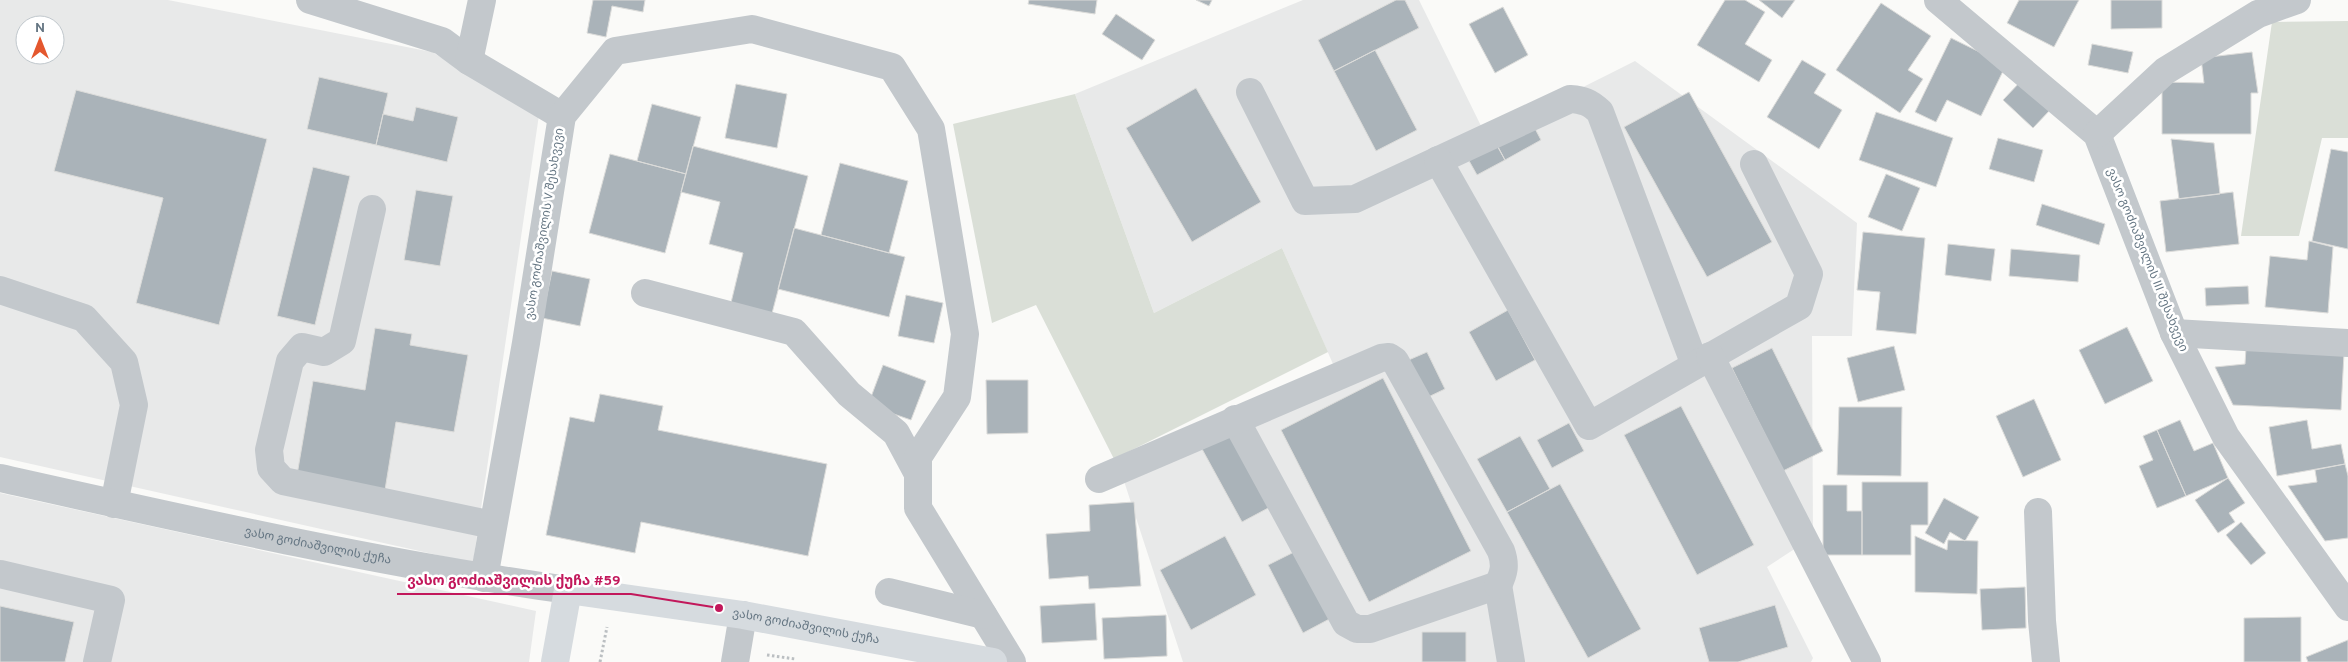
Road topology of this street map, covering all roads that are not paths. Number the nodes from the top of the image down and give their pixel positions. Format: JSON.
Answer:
{"nodes":[{"id":1,"x":310,"y":0,"type":"edge"},
{"id":2,"x":482,"y":0,"type":"edge"},
{"id":3,"x":1938,"y":0,"type":"edge"},
{"id":4,"x":2296,"y":0,"type":"edge"},
{"id":5,"x":469,"y":61,"type":"junction"},
{"id":6,"x":1250,"y":92,"type":"dead end"},
{"id":7,"x":562,"y":116,"type":"junction"},
{"id":8,"x":2098,"y":134,"type":"junction"},
{"id":9,"x":1438,"y":160,"type":"junction"},
{"id":10,"x":1754,"y":164,"type":"dead end"},
{"id":11,"x":372,"y":209,"type":"dead end"},
{"id":12,"x":0,"y":290,"type":"edge"},
{"id":13,"x":645,"y":293,"type":"dead end"},
{"id":14,"x":2174,"y":333,"type":"junction"},
{"id":15,"x":2348,"y":343,"type":"edge"},
{"id":16,"x":1702,"y":360,"type":"junction"},
{"id":17,"x":1235,"y":419,"type":"junction"},
{"id":18,"x":918,"y":474,"type":"junction"},
{"id":19,"x":0,"y":478,"type":"edge"},
{"id":20,"x":1099,"y":479,"type":"dead end"},
{"id":21,"x":114,"y":504,"type":"junction"},
{"id":22,"x":2038,"y":512,"type":"dead end"},
{"id":23,"x":493,"y":525,"type":"junction"},
{"id":24,"x":0,"y":574,"type":"edge"},
{"id":25,"x":484,"y":578,"type":"junction"},
{"id":26,"x":1498,"y":586,"type":"junction"},
{"id":27,"x":568,"y":590,"type":"junction"},
{"id":28,"x":889,"y":592,"type":"dead end"},
{"id":29,"x":2348,"y":607,"type":"edge"},
{"id":30,"x":744,"y":615,"type":"junction"},
{"id":31,"x":983,"y":615,"type":"junction"},
{"id":32,"x":736,"y":657,"type":"edge"},
{"id":33,"x":97,"y":662,"type":"edge"},
{"id":34,"x":555,"y":662,"type":"edge"},
{"id":35,"x":993,"y":662,"type":"edge"},
{"id":36,"x":1012,"y":662,"type":"edge"},
{"id":37,"x":1511,"y":662,"type":"edge"},
{"id":38,"x":1867,"y":662,"type":"edge"},
{"id":39,"x":2046,"y":662,"type":"edge"}],
"edges":[{"from":1,"to":5,"type":"street","name":"ვასო გოძიაშვილის V შესახვევი"},
{"from":2,"to":5,"type":"street"},
{"from":3,"to":8,"type":"street","name":"ვასო გოძიაშვილის III შესახვევი"},
{"from":4,"to":8,"type":"street"},
{"from":5,"to":7,"type":"street","name":"ვასო გოძიაშვილის V შესახვევი"},
{"from":6,"to":9,"type":"street"},
{"from":7,"to":18,"type":"street"},
{"from":7,"to":23,"type":"street","name":"ვასო გოძიაშვილის V შესახვევი"},
{"from":8,"to":14,"type":"street","name":"ვასო გოძიაშვილის III შესახვევი"},
{"from":9,"to":16,"type":"street"},
{"from":9,"to":16,"type":"street"},
{"from":10,"to":16,"type":"street"},
{"from":11,"to":23,"type":"street"},
{"from":12,"to":21,"type":"street"},
{"from":13,"to":18,"type":"street"},
{"from":14,"to":15,"type":"street"},
{"from":14,"to":29,"type":"street","name":"ვასო გოძიაშვილის III შესახვევი"},
{"from":16,"to":38,"type":"street"},
{"from":17,"to":20,"type":"street"},
{"from":17,"to":26,"type":"street"},
{"from":17,"to":26,"type":"street"},
{"from":18,"to":31,"type":"street"},
{"from":19,"to":21,"type":"street","name":"ვასო გოძიაშვილის ქუჩა"},
{"from":21,"to":25,"type":"street","name":"ვასო გოძიაშვილის ქუჩა"},
{"from":22,"to":39,"type":"street"},
{"from":23,"to":25,"type":"street","name":"ვასო გოძიაშვილის V შესახვევი"},
{"from":24,"to":33,"type":"street"},
{"from":25,"to":27,"type":"street","name":"ვასო გოძიაშვილის ქუჩა"},
{"from":26,"to":37,"type":"street"},
{"from":27,"to":30,"type":"main road","name":"ვასო გოძიაშვილის ქუჩა"},
{"from":27,"to":34,"type":"main road"},
{"from":28,"to":31,"type":"street"},
{"from":30,"to":32,"type":"street"},
{"from":30,"to":35,"type":"main road","name":"ვასო გოძიაშვილის ქუჩა"},
{"from":31,"to":36,"type":"street"}]}
